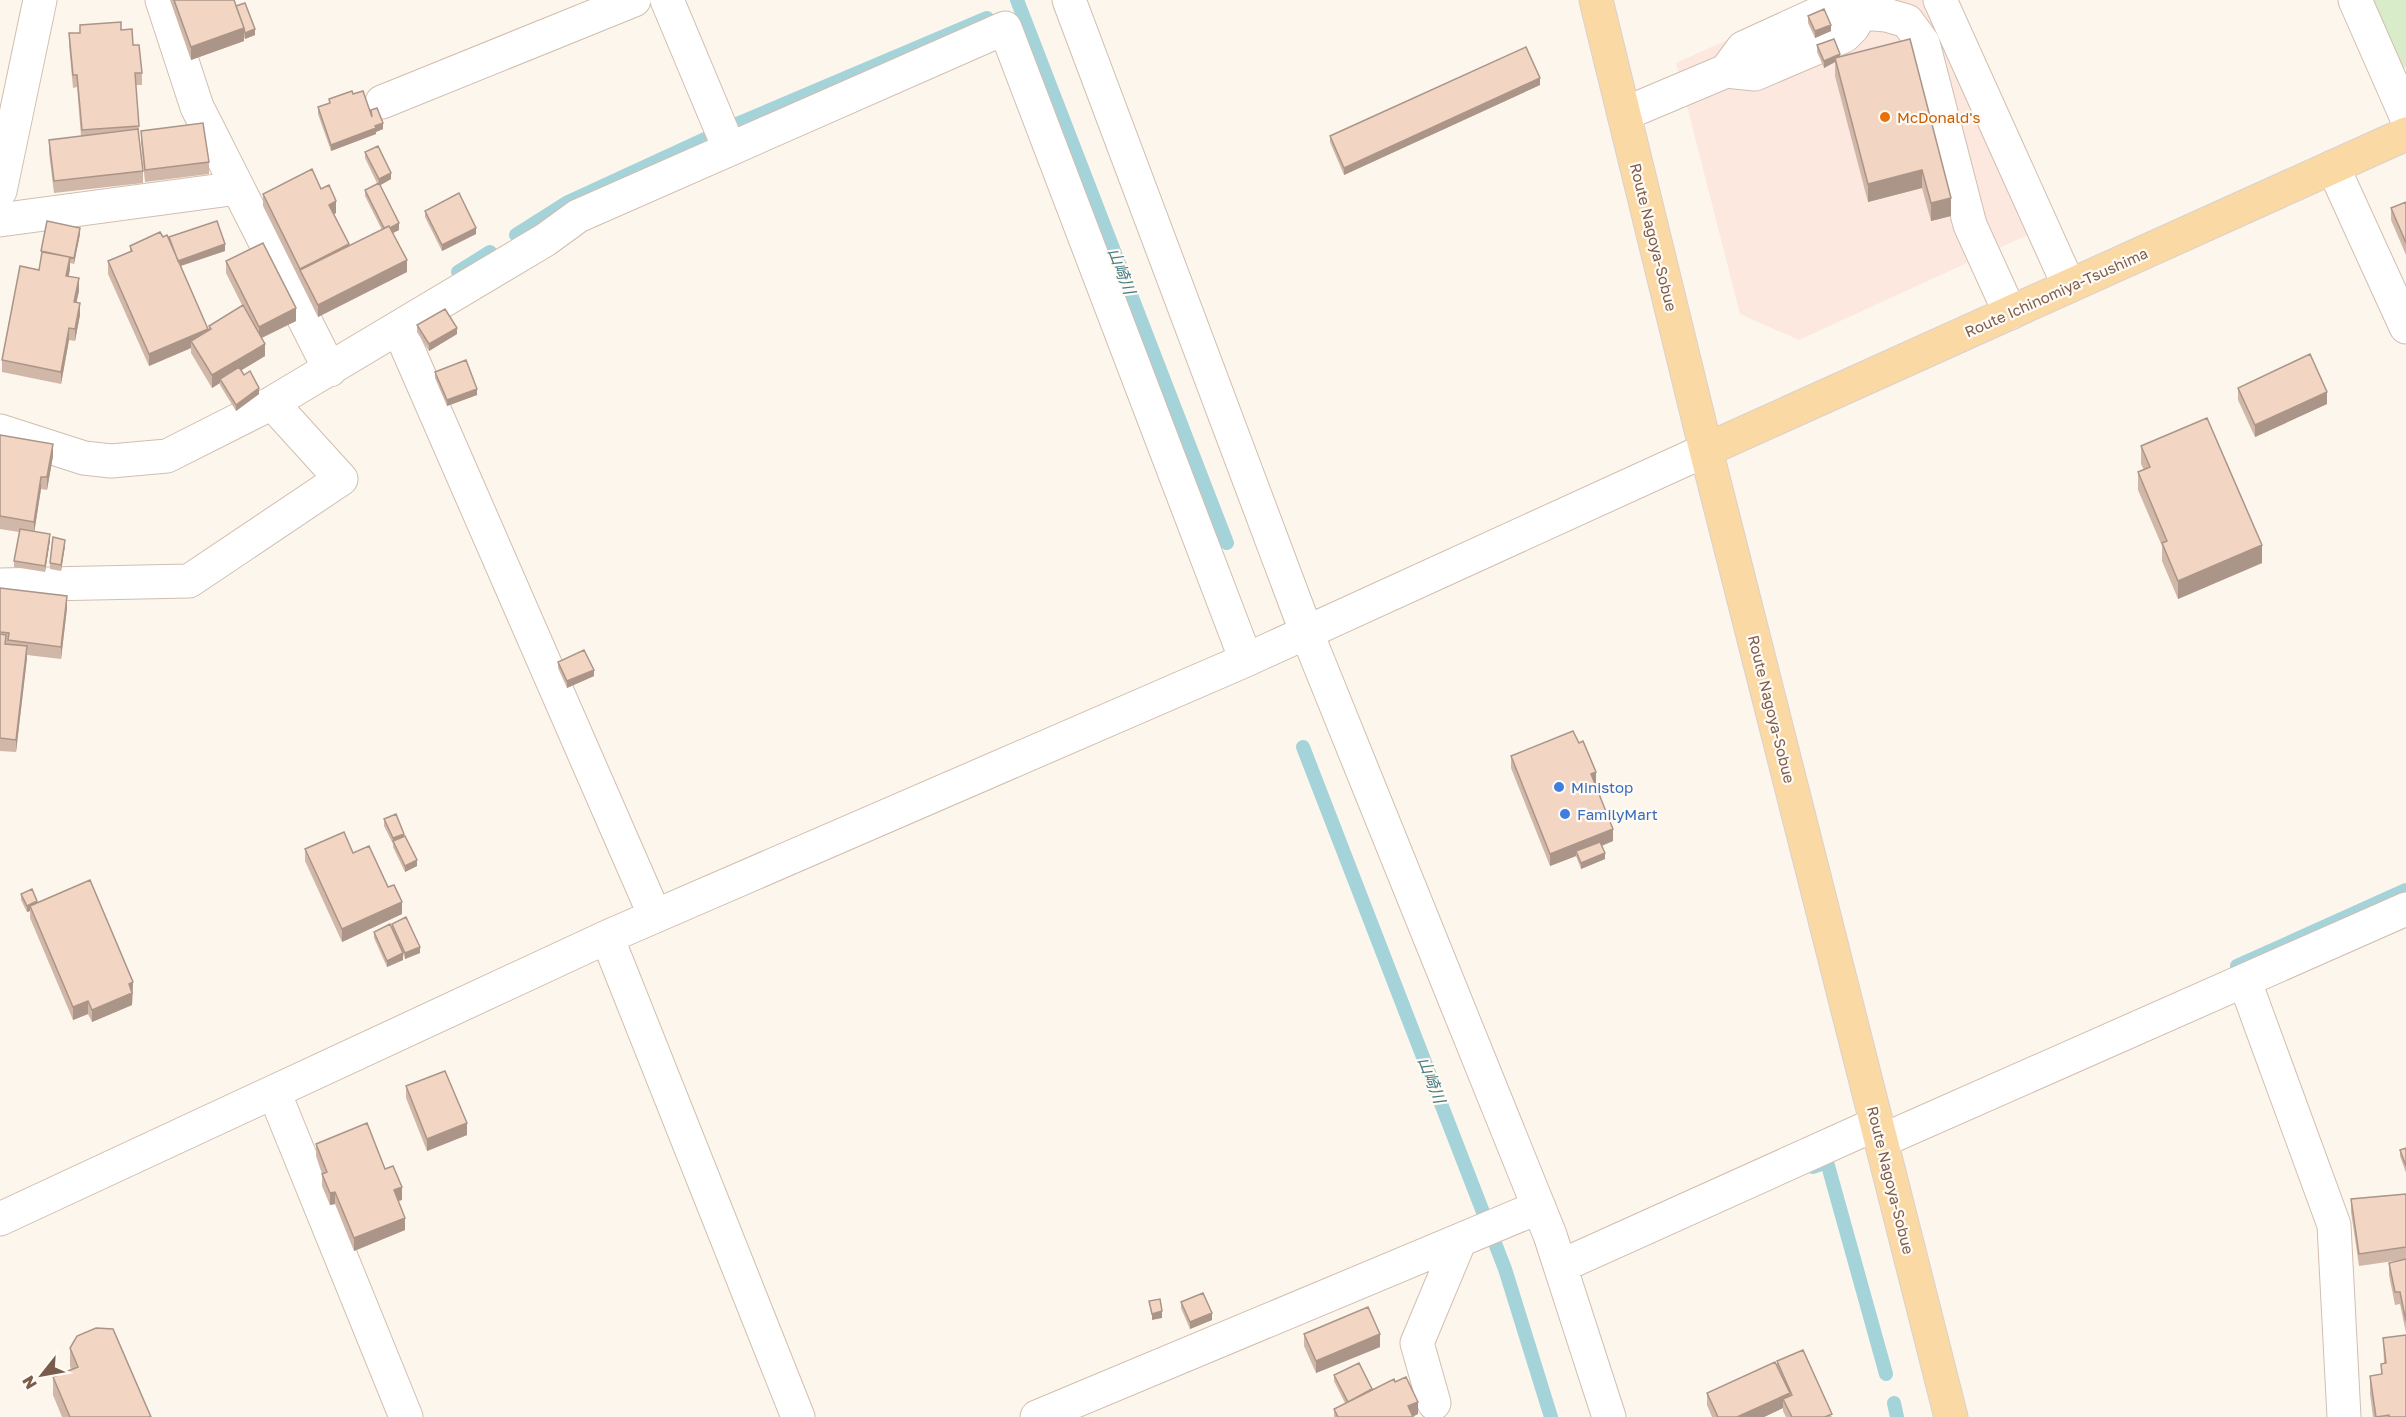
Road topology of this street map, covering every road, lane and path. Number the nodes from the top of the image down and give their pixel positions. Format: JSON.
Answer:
{"nodes":[{"id":1,"x":40,"y":0,"type":"edge"},
{"id":2,"x":162,"y":0,"type":"edge"},
{"id":3,"x":634,"y":0,"type":"edge"},
{"id":4,"x":667,"y":0,"type":"edge"},
{"id":5,"x":1596,"y":0,"type":"edge"},
{"id":6,"x":1940,"y":0,"type":"edge"},
{"id":7,"x":2355,"y":0,"type":"edge"},
{"id":8,"x":1071,"y":1,"type":"edge"},
{"id":9,"x":14,"y":60,"type":"edge"},
{"id":10,"x":382,"y":102,"type":"dead end"},
{"id":11,"x":1624,"y":114,"type":"junction"},
{"id":12,"x":2406,"y":116,"type":"edge"},
{"id":13,"x":2406,"y":134,"type":"edge"},
{"id":14,"x":729,"y":148,"type":"junction"},
{"id":15,"x":2333,"y":166,"type":"junction"},
{"id":16,"x":238,"y":188,"type":"junction"},
{"id":17,"x":0,"y":191,"type":"edge"},
{"id":18,"x":0,"y":219,"type":"edge"},
{"id":19,"x":2069,"y":286,"type":"junction"},
{"id":20,"x":2010,"y":313,"type":"junction"},
{"id":21,"x":2406,"y":327,"type":"edge"},
{"id":22,"x":399,"y":328,"type":"junction"},
{"id":23,"x":330,"y":370,"type":"junction"},
{"id":24,"x":272,"y":403,"type":"junction"},
{"id":25,"x":0,"y":431,"type":"edge"},
{"id":26,"x":1706,"y":450,"type":"junction"},
{"id":27,"x":0,"y":585,"type":"edge"},
{"id":28,"x":1306,"y":631,"type":"junction"},
{"id":29,"x":1246,"y":660,"type":"junction"},
{"id":30,"x":2406,"y":909,"type":"edge"},
{"id":31,"x":655,"y":916,"type":"junction"},
{"id":32,"x":607,"y":937,"type":"junction"},
{"id":33,"x":2245,"y":982,"type":"junction"},
{"id":34,"x":274,"y":1092,"type":"junction"},
{"id":35,"x":1879,"y":1132,"type":"junction"},
{"id":36,"x":1525,"y":1213,"type":"junction"},
{"id":37,"x":0,"y":1219,"type":"edge"},
{"id":38,"x":1469,"y":1236,"type":"junction"},
{"id":39,"x":1561,"y":1266,"type":"junction"},
{"id":40,"x":1434,"y":1403,"type":"dead end"},
{"id":41,"x":1079,"y":1409,"type":"edge"},
{"id":42,"x":406,"y":1417,"type":"edge"},
{"id":43,"x":798,"y":1417,"type":"edge"},
{"id":44,"x":1037,"y":1417,"type":"edge"},
{"id":45,"x":1609,"y":1417,"type":"edge"},
{"id":46,"x":1951,"y":1417,"type":"edge"},
{"id":47,"x":2344,"y":1417,"type":"edge"}],
"edges":[{"from":1,"to":9,"type":"street"},
{"from":2,"to":16,"type":"street"},
{"from":3,"to":10,"type":"street"},
{"from":4,"to":14,"type":"street"},
{"from":5,"to":11,"type":"main road","name":"Route Nagoya-Sobue"},
{"from":6,"to":19,"type":"street"},
{"from":7,"to":12,"type":"street"},
{"from":8,"to":28,"type":"street"},
{"from":9,"to":17,"type":"street"},
{"from":11,"to":20,"type":"street"},
{"from":11,"to":26,"type":"main road","name":"Route Nagoya-Sobue"},
{"from":13,"to":15,"type":"main road","name":"Route Ichinomiya-Tsushima"},
{"from":14,"to":22,"type":"street"},
{"from":14,"to":29,"type":"street"},
{"from":15,"to":19,"type":"main road","name":"Route Ichinomiya-Tsushima"},
{"from":15,"to":21,"type":"street"},
{"from":16,"to":18,"type":"street"},
{"from":16,"to":23,"type":"street"},
{"from":19,"to":20,"type":"main road","name":"Route Ichinomiya-Tsushima"},
{"from":20,"to":26,"type":"main road","name":"Route Ichinomiya-Tsushima"},
{"from":22,"to":23,"type":"street"},
{"from":22,"to":31,"type":"street"},
{"from":23,"to":24,"type":"street"},
{"from":24,"to":25,"type":"street"},
{"from":24,"to":27,"type":"street"},
{"from":26,"to":28,"type":"street"},
{"from":26,"to":35,"type":"main road","name":"Route Nagoya-Sobue"},
{"from":28,"to":29,"type":"street"},
{"from":28,"to":36,"type":"street"},
{"from":29,"to":31,"type":"street"},
{"from":30,"to":33,"type":"street"},
{"from":31,"to":32,"type":"street"},
{"from":32,"to":34,"type":"street"},
{"from":32,"to":43,"type":"street"},
{"from":33,"to":35,"type":"street"},
{"from":33,"to":47,"type":"street"},
{"from":34,"to":37,"type":"street"},
{"from":34,"to":42,"type":"street"},
{"from":35,"to":39,"type":"street"},
{"from":35,"to":46,"type":"main road","name":"Route Nagoya-Sobue"},
{"from":36,"to":38,"type":"street"},
{"from":36,"to":39,"type":"street"},
{"from":38,"to":40,"type":"street"},
{"from":38,"to":41,"type":"street"},
{"from":39,"to":45,"type":"street"},
{"from":41,"to":44,"type":"street"}]}
